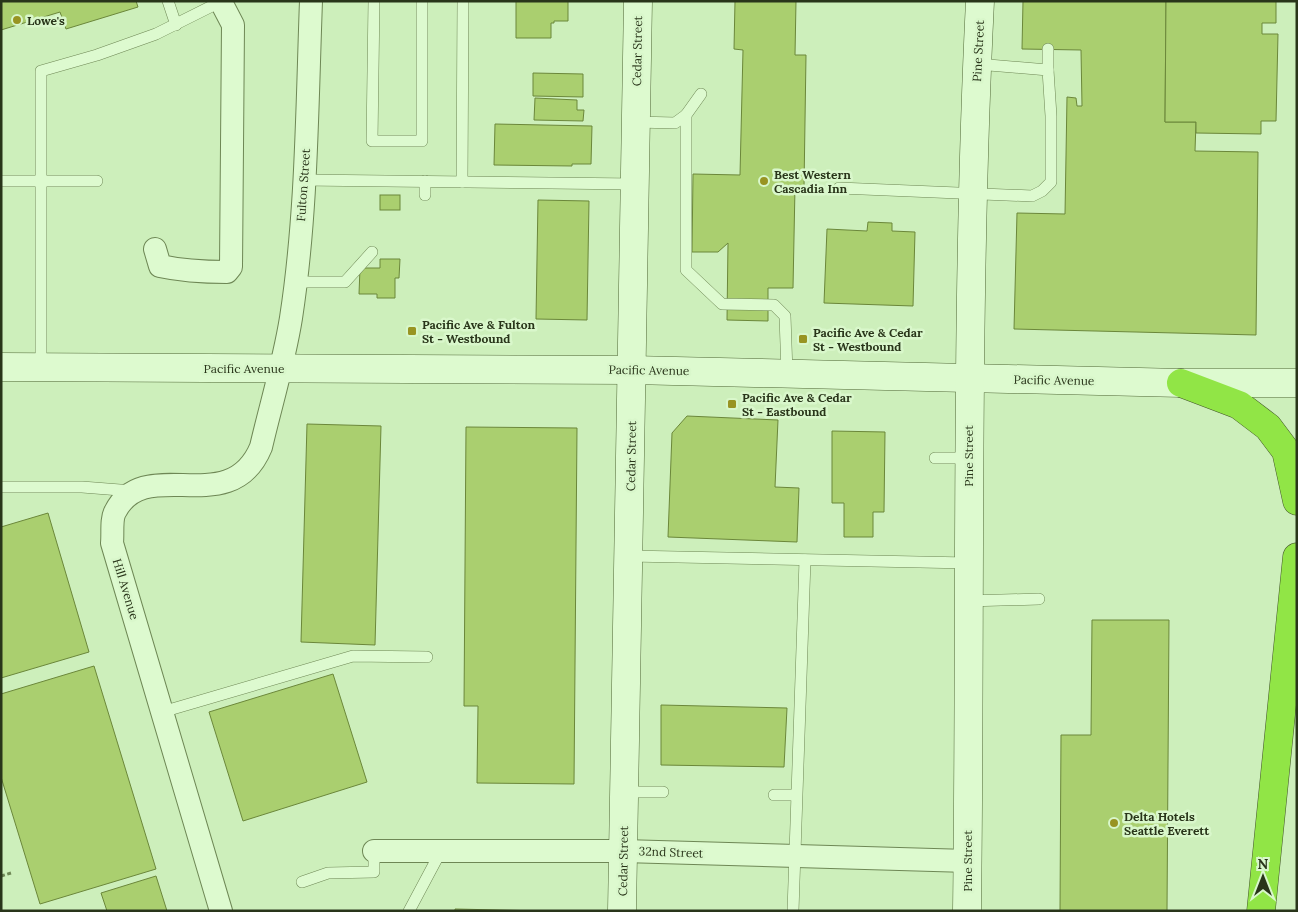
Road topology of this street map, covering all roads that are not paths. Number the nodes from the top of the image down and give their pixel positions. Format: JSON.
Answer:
{"nodes":[{"id":1,"x":168,"y":1,"type":"edge"},
{"id":2,"x":222,"y":1,"type":"edge"},
{"id":3,"x":310,"y":1,"type":"edge"},
{"id":4,"x":374,"y":1,"type":"edge"},
{"id":5,"x":422,"y":1,"type":"edge"},
{"id":6,"x":464,"y":1,"type":"edge"},
{"id":7,"x":638,"y":1,"type":"edge"},
{"id":8,"x":980,"y":1,"type":"edge"},
{"id":9,"x":176,"y":24,"type":"junction"},
{"id":10,"x":1048,"y":49,"type":"dead end"},
{"id":11,"x":977,"y":64,"type":"junction"},
{"id":12,"x":1048,"y":70,"type":"junction"},
{"id":13,"x":701,"y":94,"type":"dead end"},
{"id":14,"x":686,"y":114,"type":"junction"},
{"id":15,"x":636,"y":122,"type":"junction"},
{"id":16,"x":304,"y":180,"type":"junction"},
{"id":17,"x":1,"y":181,"type":"edge"},
{"id":18,"x":97,"y":181,"type":"dead end"},
{"id":19,"x":42,"y":182,"type":"junction"},
{"id":20,"x":425,"y":182,"type":"junction"},
{"id":21,"x":462,"y":182,"type":"junction"},
{"id":22,"x":635,"y":184,"type":"junction"},
{"id":23,"x":839,"y":188,"type":"dead end"},
{"id":24,"x":974,"y":192,"type":"junction"},
{"id":25,"x":425,"y":195,"type":"dead end"},
{"id":26,"x":155,"y":249,"type":"dead end"},
{"id":27,"x":372,"y":252,"type":"dead end"},
{"id":28,"x":295,"y":282,"type":"junction"},
{"id":29,"x":41,"y":366,"type":"junction"},
{"id":30,"x":1,"y":367,"type":"edge"},
{"id":31,"x":282,"y":368,"type":"junction"},
{"id":32,"x":632,"y":370,"type":"junction"},
{"id":33,"x":787,"y":373,"type":"junction"},
{"id":34,"x":969,"y":378,"type":"junction"},
{"id":35,"x":1181,"y":383,"type":"junction"},
{"id":36,"x":1297,"y":383,"type":"edge"},
{"id":37,"x":935,"y":458,"type":"dead end"},
{"id":38,"x":968,"y":458,"type":"junction"},
{"id":39,"x":1,"y":487,"type":"edge"},
{"id":40,"x":133,"y":491,"type":"junction"},
{"id":41,"x":1297,"y":501,"type":"edge"},
{"id":42,"x":629,"y":556,"type":"junction"},
{"id":43,"x":1297,"y":557,"type":"edge"},
{"id":44,"x":805,"y":560,"type":"junction"},
{"id":45,"x":968,"y":564,"type":"junction"},
{"id":46,"x":1039,"y":599,"type":"dead end"},
{"id":47,"x":968,"y":602,"type":"junction"},
{"id":48,"x":427,"y":657,"type":"dead end"},
{"id":49,"x":162,"y":712,"type":"junction"},
{"id":50,"x":624,"y":792,"type":"junction"},
{"id":51,"x":663,"y":792,"type":"dead end"},
{"id":52,"x":774,"y":795,"type":"dead end"},
{"id":53,"x":796,"y":795,"type":"junction"},
{"id":54,"x":374,"y":851,"type":"joint"},
{"id":55,"x":441,"y":851,"type":"junction"},
{"id":56,"x":623,"y":851,"type":"junction"},
{"id":57,"x":793,"y":856,"type":"junction"},
{"id":58,"x":968,"y":861,"type":"junction"},
{"id":59,"x":302,"y":882,"type":"dead end"},
{"id":60,"x":221,"y":911,"type":"edge"},
{"id":61,"x":409,"y":911,"type":"edge"},
{"id":62,"x":622,"y":911,"type":"edge"},
{"id":63,"x":793,"y":911,"type":"edge"},
{"id":64,"x":967,"y":911,"type":"edge"},
{"id":65,"x":1261,"y":911,"type":"edge"}],
"edges":[{"from":1,"to":9,"type":"lane"},
{"from":2,"to":9,"type":"lane"},
{"from":2,"to":26,"type":"street"},
{"from":3,"to":16,"type":"street","name":"Fulton Street"},
{"from":4,"to":5,"type":"lane"},
{"from":6,"to":21,"type":"lane"},
{"from":7,"to":15,"type":"street","name":"Cedar Street"},
{"from":8,"to":11,"type":"street","name":"Pine Street"},
{"from":9,"to":19,"type":"lane"},
{"from":10,"to":12,"type":"lane"},
{"from":11,"to":12,"type":"lane"},
{"from":11,"to":24,"type":"street","name":"Pine Street"},
{"from":12,"to":24,"type":"lane"},
{"from":13,"to":14,"type":"lane"},
{"from":14,"to":15,"type":"lane"},
{"from":14,"to":33,"type":"lane"},
{"from":15,"to":22,"type":"street","name":"Cedar Street"},
{"from":16,"to":20,"type":"lane"},
{"from":16,"to":28,"type":"street","name":"Fulton Street"},
{"from":17,"to":19,"type":"lane"},
{"from":18,"to":19,"type":"lane"},
{"from":19,"to":29,"type":"lane"},
{"from":20,"to":21,"type":"lane"},
{"from":20,"to":25,"type":"lane"},
{"from":21,"to":22,"type":"lane"},
{"from":22,"to":32,"type":"street","name":"Cedar Street"},
{"from":23,"to":24,"type":"lane"},
{"from":24,"to":34,"type":"street","name":"Pine Street"},
{"from":27,"to":28,"type":"lane"},
{"from":28,"to":31,"type":"street","name":"Fulton Street"},
{"from":29,"to":30,"type":"street","name":"Pacific Avenue"},
{"from":29,"to":31,"type":"street","name":"Pacific Avenue"},
{"from":31,"to":32,"type":"street","name":"Pacific Avenue"},
{"from":31,"to":40,"type":"street"},
{"from":32,"to":33,"type":"street","name":"Pacific Avenue"},
{"from":32,"to":42,"type":"street","name":"Cedar Street"},
{"from":33,"to":34,"type":"street","name":"Pacific Avenue"},
{"from":34,"to":35,"type":"street","name":"Pacific Avenue"},
{"from":34,"to":38,"type":"street","name":"Pine Street"},
{"from":35,"to":36,"type":"street","name":"Pacific Avenue"},
{"from":35,"to":41,"type":"highway"},
{"from":37,"to":38,"type":"lane"},
{"from":38,"to":45,"type":"street","name":"Pine Street"},
{"from":39,"to":40,"type":"lane"},
{"from":40,"to":49,"type":"street","name":"Hill Avenue"},
{"from":42,"to":44,"type":"lane"},
{"from":42,"to":50,"type":"street","name":"Cedar Street"},
{"from":43,"to":65,"type":"highway"},
{"from":44,"to":45,"type":"lane"},
{"from":44,"to":53,"type":"lane"},
{"from":45,"to":47,"type":"street","name":"Pine Street"},
{"from":46,"to":47,"type":"lane"},
{"from":47,"to":58,"type":"street","name":"Pine Street"},
{"from":48,"to":49,"type":"lane"},
{"from":49,"to":60,"type":"street","name":"Hill Avenue"},
{"from":50,"to":51,"type":"lane"},
{"from":50,"to":56,"type":"street","name":"Cedar Street"},
{"from":52,"to":53,"type":"lane"},
{"from":53,"to":57,"type":"lane"},
{"from":54,"to":55,"type":"street","name":"32nd Street"},
{"from":54,"to":59,"type":"lane"},
{"from":55,"to":56,"type":"street","name":"32nd Street"},
{"from":55,"to":61,"type":"lane"},
{"from":56,"to":57,"type":"street","name":"32nd Street"},
{"from":56,"to":62,"type":"street","name":"Cedar Street"},
{"from":57,"to":58,"type":"street","name":"32nd Street"},
{"from":57,"to":63,"type":"lane"},
{"from":58,"to":64,"type":"street","name":"Pine Street"}]}
